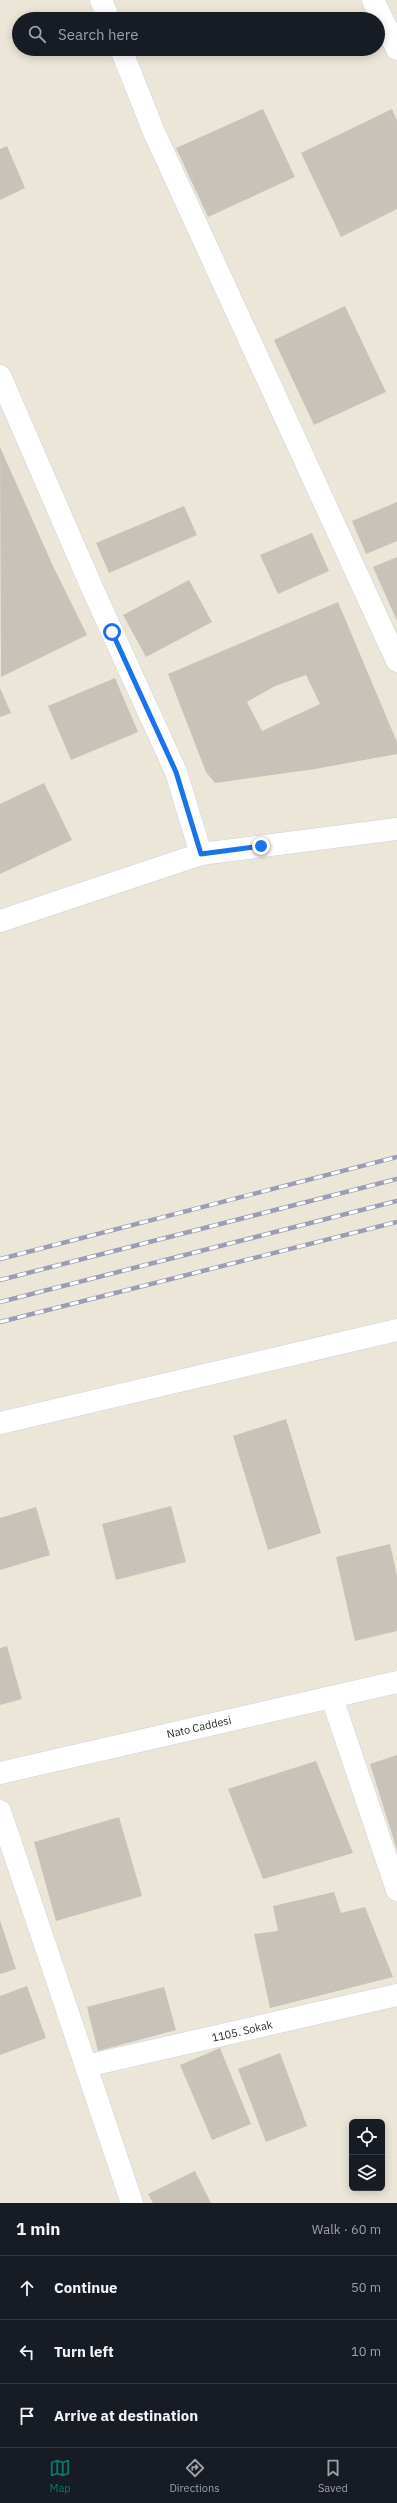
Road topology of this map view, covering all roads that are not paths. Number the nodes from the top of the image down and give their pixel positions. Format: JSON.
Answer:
{"nodes":[{"id":1,"x":101,"y":0,"type":"edge"},
{"id":2,"x":373,"y":0,"type":"edge"},
{"id":3,"x":106,"y":12,"type":"edge"},
{"id":4,"x":379,"y":12,"type":"edge"},
{"id":5,"x":385,"y":24,"type":"edge"},
{"id":6,"x":397,"y":49,"type":"edge"},
{"id":7,"x":124,"y":56,"type":"edge"},
{"id":8,"x":0,"y":376,"type":"edge"},
{"id":9,"x":397,"y":661,"type":"edge"},
{"id":10,"x":397,"y":829,"type":"edge"},
{"id":11,"x":201,"y":854,"type":"junction"},
{"id":12,"x":0,"y":921,"type":"edge"},
{"id":13,"x":397,"y":1330,"type":"edge"},
{"id":14,"x":0,"y":1423,"type":"edge"},
{"id":15,"x":397,"y":1682,"type":"edge"},
{"id":16,"x":332,"y":1698,"type":"junction"},
{"id":17,"x":0,"y":1773,"type":"edge"},
{"id":18,"x":0,"y":1811,"type":"edge"},
{"id":19,"x":397,"y":1890,"type":"edge"},
{"id":20,"x":397,"y":1995,"type":"edge"},
{"id":21,"x":86,"y":2066,"type":"junction"},
{"id":22,"x":132,"y":2203,"type":"edge"}],
"edges":[{"from":1,"to":3,"type":"street"},
{"from":2,"to":4,"type":"street"},
{"from":5,"to":6,"type":"street"},
{"from":7,"to":9,"type":"street"},
{"from":8,"to":11,"type":"street"},
{"from":10,"to":11,"type":"street"},
{"from":11,"to":12,"type":"street"},
{"from":13,"to":14,"type":"street"},
{"from":15,"to":16,"type":"street","name":"Nato Caddesi"},
{"from":16,"to":17,"type":"street","name":"Nato Caddesi"},
{"from":16,"to":19,"type":"street"},
{"from":18,"to":21,"type":"street"},
{"from":20,"to":21,"type":"street","name":"1105. Sokak"},
{"from":21,"to":22,"type":"street"}]}
